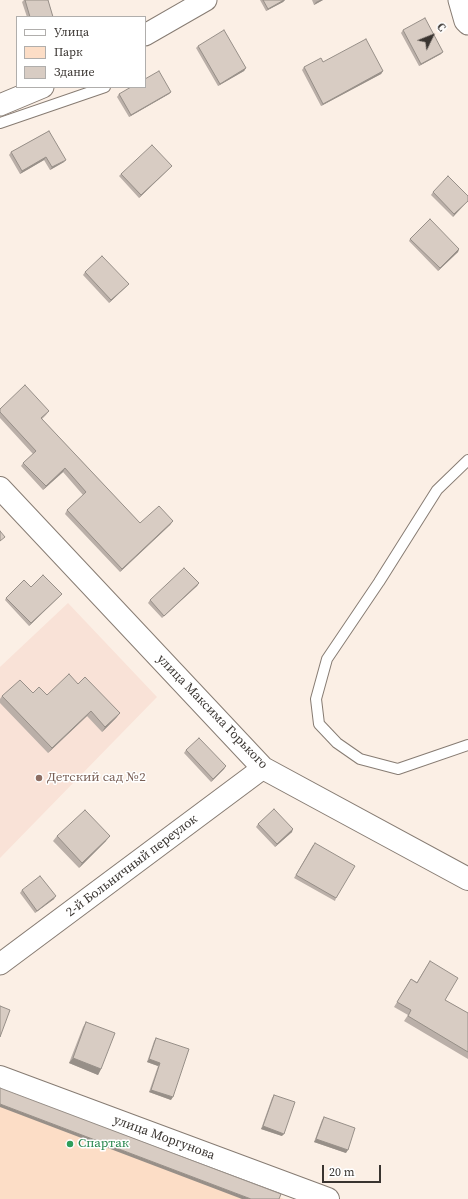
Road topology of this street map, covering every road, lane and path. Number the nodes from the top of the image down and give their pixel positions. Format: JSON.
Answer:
{"nodes":[{"id":1,"x":206,"y":0,"type":"edge"},
{"id":2,"x":459,"y":0,"type":"edge"},
{"id":3,"x":468,"y":24,"type":"edge"},
{"id":4,"x":146,"y":34,"type":"edge"},
{"id":5,"x":41,"y":88,"type":"edge"},
{"id":6,"x":102,"y":88,"type":"edge"},
{"id":7,"x":0,"y":105,"type":"edge"},
{"id":8,"x":0,"y":123,"type":"edge"},
{"id":9,"x":468,"y":460,"type":"edge"},
{"id":10,"x":0,"y":488,"type":"edge"},
{"id":11,"x":468,"y":745,"type":"edge"},
{"id":12,"x":263,"y":768,"type":"junction"},
{"id":13,"x":468,"y":879,"type":"edge"},
{"id":14,"x":0,"y":964,"type":"edge"},
{"id":15,"x":0,"y":1077,"type":"edge"},
{"id":16,"x":328,"y":1199,"type":"edge"}],
"edges":[{"from":1,"to":4,"type":"street"},
{"from":2,"to":3,"type":"street"},
{"from":5,"to":7,"type":"street"},
{"from":6,"to":8,"type":"lane"},
{"from":9,"to":11,"type":"lane"},
{"from":10,"to":12,"type":"main road","name":"улица Максима Горького"},
{"from":12,"to":13,"type":"main road","name":"улица Максима Горького"},
{"from":12,"to":14,"type":"street","name":"2-й Больничный переулок"},
{"from":15,"to":16,"type":"main road","name":"улица Моргунова"}]}
